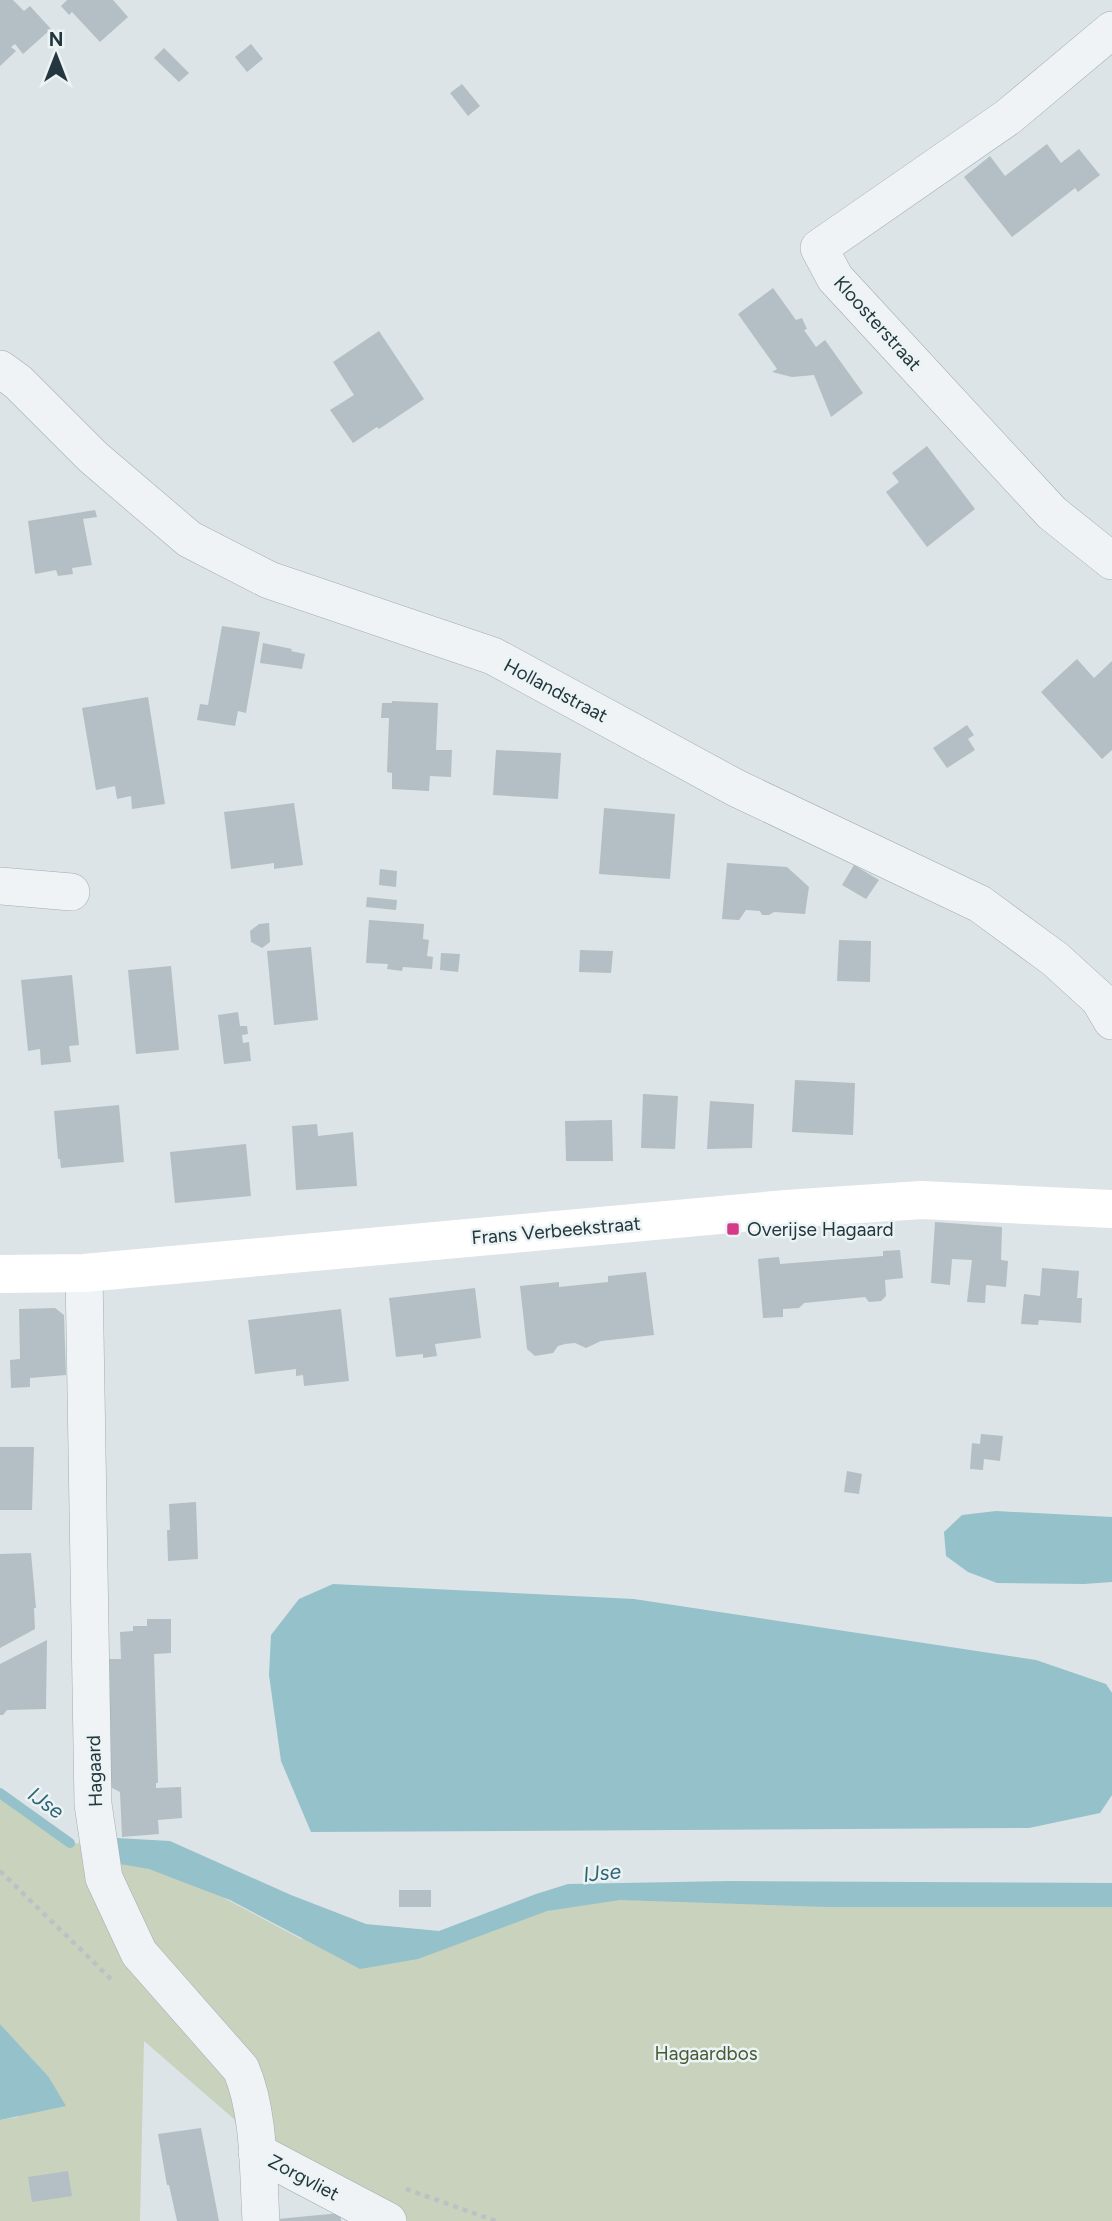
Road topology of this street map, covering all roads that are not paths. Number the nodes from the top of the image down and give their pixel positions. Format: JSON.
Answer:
{"nodes":[{"id":1,"x":1112,"y":30,"type":"edge"},
{"id":2,"x":0,"y":369,"type":"edge"},
{"id":3,"x":1112,"y":561,"type":"edge"},
{"id":4,"x":0,"y":886,"type":"edge"},
{"id":5,"x":71,"y":892,"type":"dead end"},
{"id":6,"x":1112,"y":1021,"type":"edge"},
{"id":7,"x":1112,"y":1209,"type":"edge"},
{"id":8,"x":84,"y":1273,"type":"junction"},
{"id":9,"x":0,"y":1275,"type":"edge"},
{"id":10,"x":257,"y":2152,"type":"junction"},
{"id":11,"x":261,"y":2221,"type":"edge"},
{"id":12,"x":388,"y":2221,"type":"edge"}],
"edges":[{"from":1,"to":3,"type":"street","name":"Kloosterstraat"},
{"from":2,"to":6,"type":"street","name":"Hollandstraat"},
{"from":4,"to":5,"type":"street"},
{"from":7,"to":8,"type":"main road","name":"Frans Verbeekstraat"},
{"from":8,"to":9,"type":"main road","name":"Frans Verbeekstraat"},
{"from":8,"to":10,"type":"street","name":"Hagaard"},
{"from":10,"to":11,"type":"street","name":"Hagaard"},
{"from":10,"to":12,"type":"street","name":"Zorgvliet"}]}
